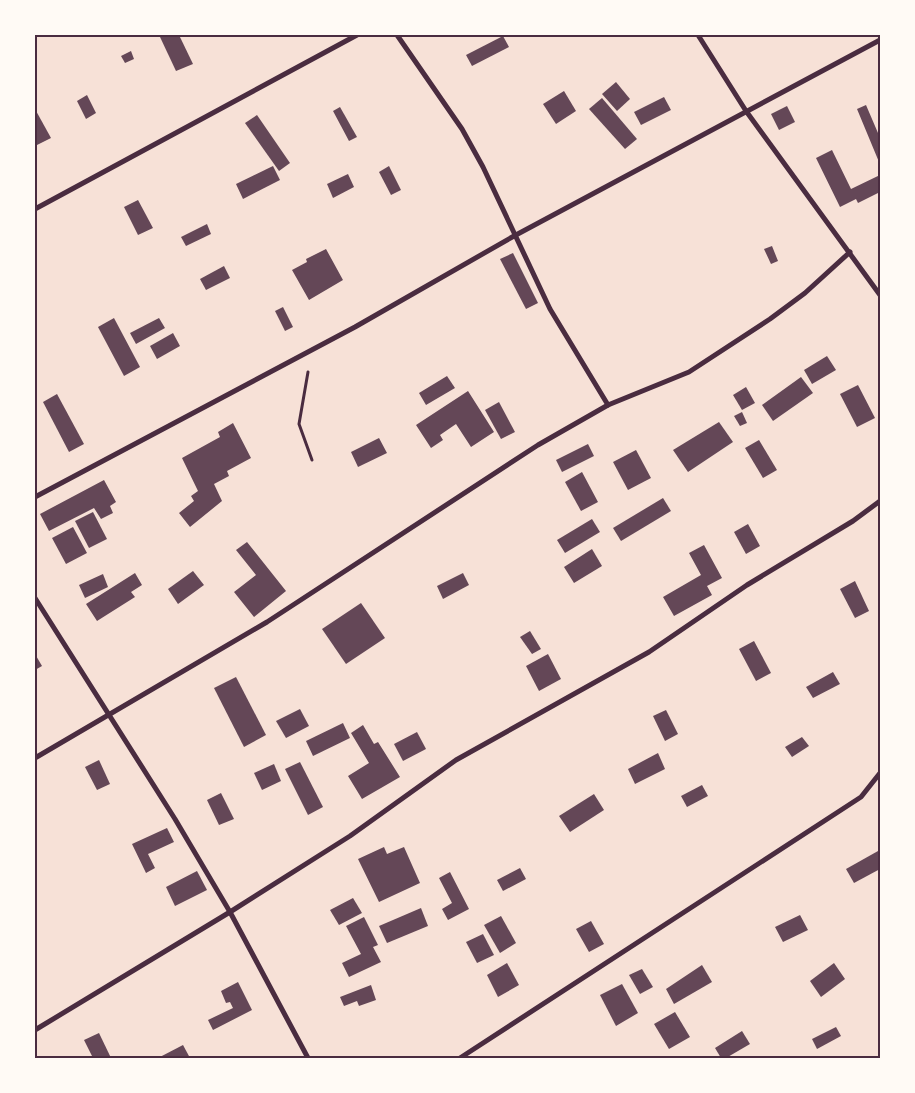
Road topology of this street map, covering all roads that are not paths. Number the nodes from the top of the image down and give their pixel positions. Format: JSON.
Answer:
{"nodes":[{"id":1,"x":357,"y":35,"type":"edge"},
{"id":2,"x":397,"y":35,"type":"edge"},
{"id":3,"x":698,"y":35,"type":"edge"},
{"id":4,"x":880,"y":40,"type":"edge"},
{"id":5,"x":746,"y":111,"type":"junction"},
{"id":6,"x":35,"y":209,"type":"edge"},
{"id":7,"x":514,"y":236,"type":"junction"},
{"id":8,"x":850,"y":252,"type":"junction"},
{"id":9,"x":880,"y":295,"type":"edge"},
{"id":10,"x":608,"y":405,"type":"junction"},
{"id":11,"x":35,"y":497,"type":"edge"},
{"id":12,"x":880,"y":502,"type":"edge"},
{"id":13,"x":35,"y":598,"type":"edge"},
{"id":14,"x":108,"y":716,"type":"junction"},
{"id":15,"x":35,"y":758,"type":"edge"},
{"id":16,"x":880,"y":773,"type":"edge"},
{"id":17,"x":230,"y":912,"type":"junction"},
{"id":18,"x":35,"y":1030,"type":"edge"},
{"id":19,"x":308,"y":1058,"type":"edge"},
{"id":20,"x":460,"y":1058,"type":"edge"}],
"edges":[{"from":1,"to":6,"type":"street"},
{"from":2,"to":7,"type":"street"},
{"from":3,"to":5,"type":"street"},
{"from":4,"to":5,"type":"street"},
{"from":5,"to":7,"type":"street"},
{"from":5,"to":8,"type":"street"},
{"from":7,"to":10,"type":"street"},
{"from":7,"to":11,"type":"street"},
{"from":8,"to":9,"type":"street"},
{"from":8,"to":10,"type":"street"},
{"from":10,"to":14,"type":"street"},
{"from":12,"to":17,"type":"street"},
{"from":13,"to":14,"type":"street"},
{"from":14,"to":15,"type":"street"},
{"from":14,"to":17,"type":"street"},
{"from":16,"to":20,"type":"street"},
{"from":17,"to":18,"type":"street"},
{"from":17,"to":19,"type":"street"}]}
